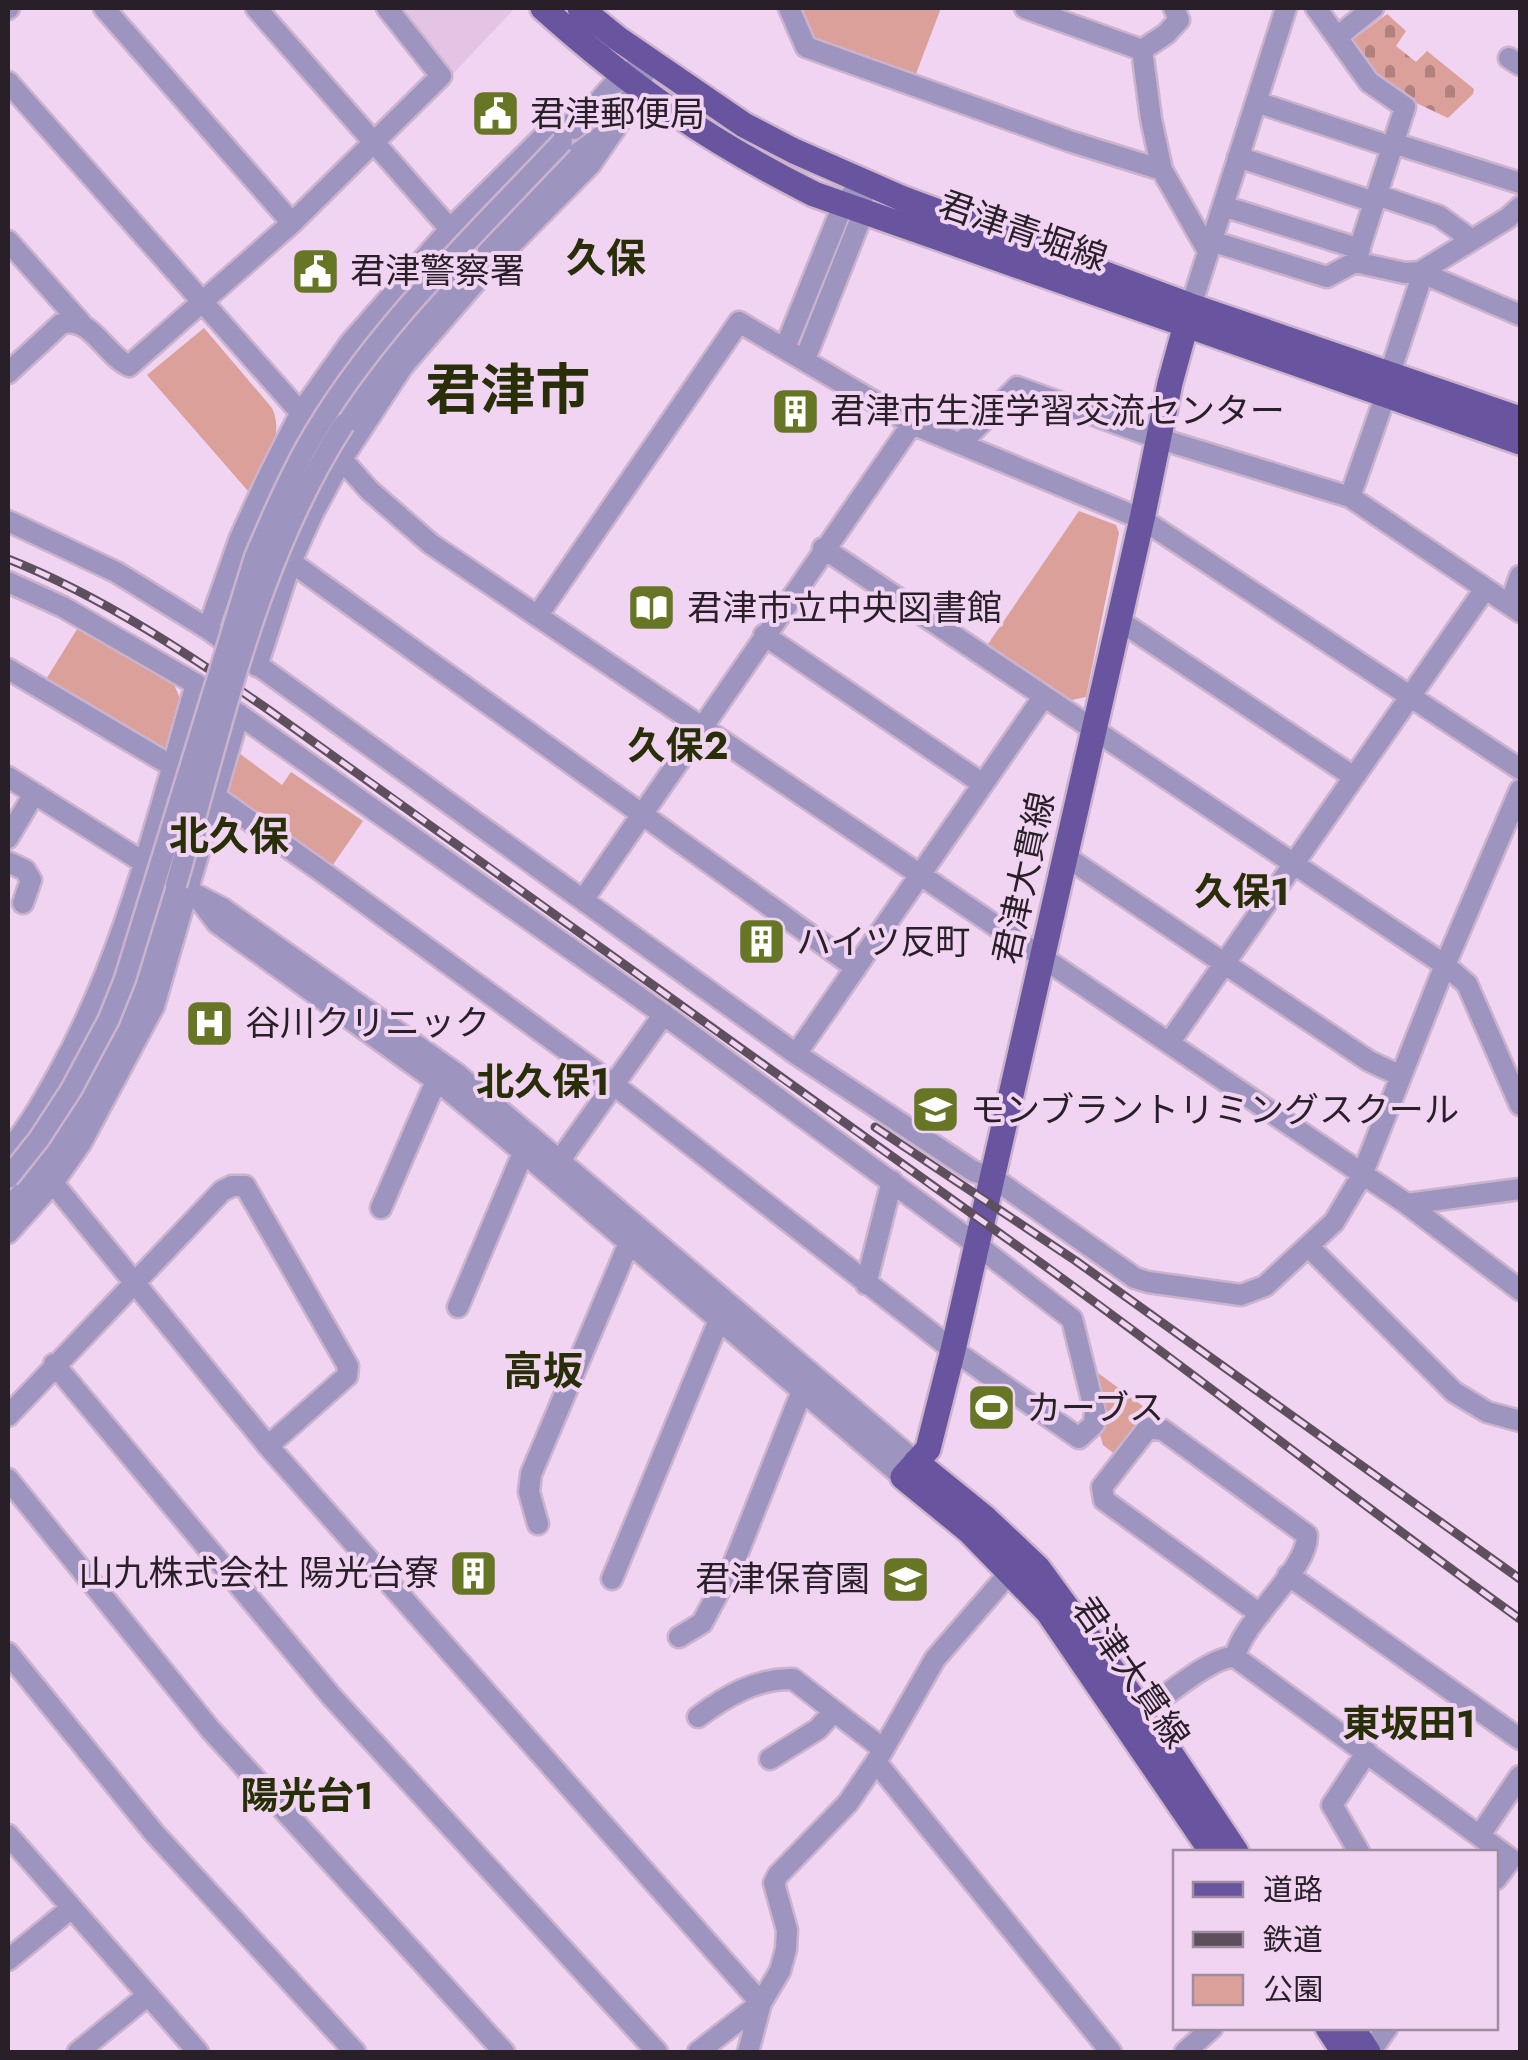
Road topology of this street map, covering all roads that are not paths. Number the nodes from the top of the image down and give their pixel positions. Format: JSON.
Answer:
{"nodes":[{"id":1,"x":104,"y":8,"type":"edge"},
{"id":2,"x":256,"y":8,"type":"edge"},
{"id":3,"x":387,"y":8,"type":"edge"},
{"id":4,"x":543,"y":8,"type":"edge"},
{"id":5,"x":580,"y":8,"type":"edge"},
{"id":6,"x":789,"y":8,"type":"edge"},
{"id":7,"x":1025,"y":8,"type":"edge"},
{"id":8,"x":1174,"y":8,"type":"edge"},
{"id":9,"x":1286,"y":8,"type":"edge"},
{"id":10,"x":1316,"y":8,"type":"edge"},
{"id":11,"x":1372,"y":8,"type":"edge"},
{"id":12,"x":1068,"y":16,"type":"edge"},
{"id":13,"x":1337,"y":37,"type":"junction"},
{"id":14,"x":1142,"y":50,"type":"junction"},
{"id":15,"x":651,"y":62,"type":"junction"},
{"id":16,"x":630,"y":81,"type":"junction"},
{"id":17,"x":8,"y":82,"type":"edge"},
{"id":18,"x":1256,"y":102,"type":"junction"},
{"id":19,"x":582,"y":120,"type":"junction"},
{"id":20,"x":619,"y":123,"type":"junction"},
{"id":21,"x":374,"y":142,"type":"junction"},
{"id":22,"x":1393,"y":145,"type":"junction"},
{"id":23,"x":570,"y":147,"type":"junction"},
{"id":24,"x":1238,"y":157,"type":"junction"},
{"id":25,"x":1162,"y":170,"type":"junction"},
{"id":26,"x":862,"y":181,"type":"junction"},
{"id":27,"x":1520,"y":183,"type":"edge"},
{"id":28,"x":1376,"y":198,"type":"junction"},
{"id":29,"x":1223,"y":206,"type":"junction"},
{"id":30,"x":1520,"y":207,"type":"edge"},
{"id":31,"x":853,"y":209,"type":"junction"},
{"id":32,"x":292,"y":223,"type":"junction"},
{"id":33,"x":450,"y":230,"type":"junction"},
{"id":34,"x":1472,"y":240,"type":"junction"},
{"id":35,"x":8,"y":242,"type":"edge"},
{"id":36,"x":1210,"y":246,"type":"junction"},
{"id":37,"x":1358,"y":255,"type":"junction"},
{"id":38,"x":1421,"y":273,"type":"junction"},
{"id":39,"x":202,"y":300,"type":"junction"},
{"id":40,"x":1520,"y":314,"type":"edge"},
{"id":41,"x":1188,"y":315,"type":"junction"},
{"id":42,"x":81,"y":323,"type":"junction"},
{"id":43,"x":785,"y":348,"type":"junction"},
{"id":44,"x":805,"y":359,"type":"junction"},
{"id":45,"x":8,"y":373,"type":"edge"},
{"id":46,"x":1388,"y":384,"type":"junction"},
{"id":47,"x":301,"y":412,"type":"junction"},
{"id":48,"x":1520,"y":419,"type":"edge"},
{"id":49,"x":912,"y":424,"type":"junction"},
{"id":50,"x":1157,"y":438,"type":"junction"},
{"id":51,"x":1520,"y":442,"type":"edge"},
{"id":52,"x":960,"y":444,"type":"junction"},
{"id":53,"x":342,"y":458,"type":"junction"},
{"id":54,"x":1350,"y":496,"type":"junction"},
{"id":55,"x":1142,"y":519,"type":"junction"},
{"id":56,"x":8,"y":521,"type":"edge"},
{"id":57,"x":823,"y":548,"type":"junction"},
{"id":58,"x":291,"y":562,"type":"junction"},
{"id":59,"x":1520,"y":576,"type":"edge"},
{"id":60,"x":8,"y":582,"type":"edge"},
{"id":61,"x":1485,"y":589,"type":"junction"},
{"id":62,"x":1515,"y":609,"type":"edge"},
{"id":63,"x":538,"y":615,"type":"junction"},
{"id":64,"x":1117,"y":619,"type":"junction"},
{"id":65,"x":208,"y":629,"type":"junction"},
{"id":66,"x":764,"y":635,"type":"junction"},
{"id":67,"x":256,"y":666,"type":"junction"},
{"id":68,"x":8,"y":669,"type":"edge"},
{"id":69,"x":196,"y":684,"type":"junction"},
{"id":70,"x":1044,"y":696,"type":"junction"},
{"id":71,"x":1412,"y":698,"type":"junction"},
{"id":72,"x":239,"y":714,"type":"junction"},
{"id":73,"x":702,"y":727,"type":"junction"},
{"id":74,"x":1092,"y":729,"type":"junction"},
{"id":75,"x":172,"y":766,"type":"junction"},
{"id":76,"x":1520,"y":770,"type":"edge"},
{"id":77,"x":8,"y":777,"type":"edge"},
{"id":78,"x":1354,"y":777,"type":"junction"},
{"id":79,"x":982,"y":784,"type":"junction"},
{"id":80,"x":1520,"y":791,"type":"edge"},
{"id":81,"x":34,"y":794,"type":"junction"},
{"id":82,"x":214,"y":795,"type":"junction"},
{"id":83,"x":640,"y":815,"type":"junction"},
{"id":84,"x":8,"y":838,"type":"edge"},
{"id":85,"x":1064,"y":856,"type":"junction"},
{"id":86,"x":8,"y":862,"type":"edge"},
{"id":87,"x":146,"y":864,"type":"junction"},
{"id":88,"x":1291,"y":864,"type":"junction"},
{"id":89,"x":921,"y":873,"type":"junction"},
{"id":90,"x":193,"y":894,"type":"junction"},
{"id":91,"x":582,"y":900,"type":"junction"},
{"id":92,"x":23,"y":904,"type":"dead end"},
{"id":93,"x":1043,"y":955,"type":"junction"},
{"id":94,"x":1224,"y":964,"type":"junction"},
{"id":95,"x":1445,"y":965,"type":"junction"},
{"id":96,"x":856,"y":968,"type":"junction"},
{"id":97,"x":664,"y":1014,"type":"junction"},
{"id":98,"x":1169,"y":1043,"type":"junction"},
{"id":99,"x":796,"y":1054,"type":"junction"},
{"id":100,"x":1401,"y":1076,"type":"junction"},
{"id":101,"x":436,"y":1081,"type":"junction"},
{"id":102,"x":613,"y":1084,"type":"junction"},
{"id":103,"x":1520,"y":1104,"type":"edge"},
{"id":104,"x":11,"y":1137,"type":"edge"},
{"id":105,"x":523,"y":1152,"type":"junction"},
{"id":106,"x":560,"y":1160,"type":"junction"},
{"id":107,"x":1362,"y":1175,"type":"junction"},
{"id":108,"x":8,"y":1178,"type":"edge"},
{"id":109,"x":993,"y":1178,"type":"junction"},
{"id":110,"x":892,"y":1181,"type":"junction"},
{"id":111,"x":53,"y":1183,"type":"junction"},
{"id":112,"x":1520,"y":1189,"type":"edge"},
{"id":113,"x":1407,"y":1204,"type":"junction"},
{"id":114,"x":380,"y":1208,"type":"dead end"},
{"id":115,"x":8,"y":1209,"type":"edge"},
{"id":116,"x":8,"y":1233,"type":"edge"},
{"id":117,"x":629,"y":1243,"type":"junction"},
{"id":118,"x":978,"y":1245,"type":"junction"},
{"id":119,"x":1308,"y":1246,"type":"junction"},
{"id":120,"x":136,"y":1280,"type":"junction"},
{"id":121,"x":866,"y":1284,"type":"junction"},
{"id":122,"x":1520,"y":1290,"type":"edge"},
{"id":123,"x":458,"y":1307,"type":"dead end"},
{"id":124,"x":719,"y":1320,"type":"junction"},
{"id":125,"x":953,"y":1350,"type":"junction"},
{"id":126,"x":54,"y":1364,"type":"junction"},
{"id":127,"x":802,"y":1391,"type":"junction"},
{"id":128,"x":8,"y":1416,"type":"edge"},
{"id":129,"x":1520,"y":1422,"type":"edge"},
{"id":130,"x":268,"y":1446,"type":"junction"},
{"id":131,"x":909,"y":1469,"type":"junction"},
{"id":132,"x":8,"y":1479,"type":"edge"},
{"id":133,"x":538,"y":1524,"type":"dead end"},
{"id":134,"x":1018,"y":1564,"type":"junction"},
{"id":135,"x":1288,"y":1575,"type":"junction"},
{"id":136,"x":612,"y":1579,"type":"dead end"},
{"id":137,"x":1260,"y":1614,"type":"junction"},
{"id":138,"x":680,"y":1637,"type":"dead end"},
{"id":139,"x":8,"y":1653,"type":"edge"},
{"id":140,"x":1235,"y":1657,"type":"junction"},
{"id":141,"x":834,"y":1711,"type":"junction"},
{"id":142,"x":1144,"y":1712,"type":"junction"},
{"id":143,"x":698,"y":1717,"type":"dead end"},
{"id":144,"x":1520,"y":1739,"type":"edge"},
{"id":145,"x":1367,"y":1752,"type":"junction"},
{"id":146,"x":880,"y":1755,"type":"junction"},
{"id":147,"x":770,"y":1759,"type":"dead end"},
{"id":148,"x":1520,"y":1776,"type":"edge"},
{"id":149,"x":8,"y":1836,"type":"edge"},
{"id":150,"x":1480,"y":1836,"type":"junction"},
{"id":151,"x":1211,"y":1850,"type":"edge"},
{"id":152,"x":1235,"y":1850,"type":"edge"},
{"id":153,"x":1359,"y":1850,"type":"edge"},
{"id":154,"x":1516,"y":1862,"type":"edge"},
{"id":155,"x":69,"y":1910,"type":"junction"},
{"id":156,"x":8,"y":1960,"type":"edge"},
{"id":157,"x":147,"y":1996,"type":"junction"},
{"id":158,"x":760,"y":2003,"type":"junction"},
{"id":159,"x":1210,"y":2030,"type":"edge"},
{"id":160,"x":1329,"y":2030,"type":"edge"},
{"id":161,"x":1353,"y":2030,"type":"edge"},
{"id":162,"x":1386,"y":2030,"type":"edge"},
{"id":163,"x":78,"y":2052,"type":"edge"},
{"id":164,"x":198,"y":2052,"type":"edge"},
{"id":165,"x":354,"y":2052,"type":"edge"},
{"id":166,"x":504,"y":2052,"type":"edge"},
{"id":167,"x":657,"y":2052,"type":"edge"},
{"id":168,"x":698,"y":2052,"type":"edge"},
{"id":169,"x":748,"y":2052,"type":"edge"},
{"id":170,"x":1112,"y":2052,"type":"edge"},
{"id":171,"x":1184,"y":2052,"type":"edge"},
{"id":172,"x":1344,"y":2052,"type":"edge"},
{"id":173,"x":1369,"y":2052,"type":"edge"}],
"edges":[{"from":1,"to":32,"type":"street"},
{"from":2,"to":21,"type":"street"},
{"from":3,"to":21,"type":"street"},
{"from":4,"to":16,"type":"main road","name":"君津青堀線"},
{"from":5,"to":15,"type":"main road","name":"君津青堀線"},
{"from":6,"to":25,"type":"street"},
{"from":7,"to":12,"type":"street"},
{"from":8,"to":14,"type":"street"},
{"from":9,"to":18,"type":"street"},
{"from":10,"to":13,"type":"street"},
{"from":11,"to":13,"type":"street"},
{"from":12,"to":14,"type":"street"},
{"from":13,"to":22,"type":"street"},
{"from":14,"to":25,"type":"street"},
{"from":15,"to":16,"type":"street"},
{"from":15,"to":26,"type":"main road","name":"君津青堀線"},
{"from":16,"to":19,"type":"street"},
{"from":16,"to":20,"type":"street"},
{"from":16,"to":31,"type":"main road","name":"君津青堀線"},
{"from":17,"to":39,"type":"street"},
{"from":18,"to":22,"type":"street"},
{"from":18,"to":24,"type":"street"},
{"from":19,"to":23,"type":"street"},
{"from":19,"to":33,"type":"street"},
{"from":20,"to":23,"type":"street"},
{"from":20,"to":53,"type":"street"},
{"from":21,"to":32,"type":"street"},
{"from":21,"to":33,"type":"street"},
{"from":22,"to":27,"type":"street"},
{"from":22,"to":28,"type":"street"},
{"from":23,"to":108,"type":"street","bridge":true},
{"from":23,"to":115,"type":"street","bridge":true},
{"from":24,"to":28,"type":"street"},
{"from":24,"to":29,"type":"street"},
{"from":25,"to":36,"type":"street"},
{"from":26,"to":31,"type":"street"},
{"from":26,"to":41,"type":"main road","name":"君津青堀線"},
{"from":28,"to":34,"type":"street"},
{"from":28,"to":37,"type":"street"},
{"from":29,"to":36,"type":"street"},
{"from":29,"to":37,"type":"street"},
{"from":30,"to":34,"type":"street"},
{"from":31,"to":41,"type":"main road","name":"君津青堀線"},
{"from":31,"to":43,"type":"street"},
{"from":31,"to":44,"type":"street"},
{"from":32,"to":39,"type":"street"},
{"from":33,"to":47,"type":"street"},
{"from":34,"to":38,"type":"street"},
{"from":35,"to":42,"type":"street"},
{"from":36,"to":37,"type":"street"},
{"from":36,"to":41,"type":"street"},
{"from":37,"to":38,"type":"street"},
{"from":38,"to":40,"type":"street"},
{"from":38,"to":46,"type":"street"},
{"from":39,"to":42,"type":"street"},
{"from":39,"to":47,"type":"street"},
{"from":41,"to":46,"type":"main road","name":"君津青堀線"},
{"from":41,"to":50,"type":"main road","name":"君津大貫線"},
{"from":42,"to":45,"type":"street"},
{"from":43,"to":44,"type":"street"},
{"from":43,"to":63,"type":"street"},
{"from":44,"to":49,"type":"street"},
{"from":46,"to":48,"type":"main road","name":"君津青堀線"},
{"from":46,"to":51,"type":"main road","name":"君津青堀線"},
{"from":46,"to":54,"type":"street"},
{"from":47,"to":53,"type":"street"},
{"from":47,"to":65,"type":"street"},
{"from":49,"to":52,"type":"street"},
{"from":49,"to":57,"type":"street"},
{"from":50,"to":52,"type":"street"},
{"from":50,"to":54,"type":"street"},
{"from":50,"to":55,"type":"main road","name":"君津大貫線"},
{"from":52,"to":55,"type":"street"},
{"from":53,"to":58,"type":"street"},
{"from":53,"to":63,"type":"street"},
{"from":54,"to":61,"type":"street"},
{"from":55,"to":64,"type":"main road","name":"君津大貫線"},
{"from":55,"to":71,"type":"street"},
{"from":56,"to":65,"type":"street"},
{"from":57,"to":66,"type":"street"},
{"from":57,"to":70,"type":"street"},
{"from":58,"to":67,"type":"street"},
{"from":58,"to":83,"type":"street"},
{"from":59,"to":62,"type":"street"},
{"from":60,"to":69,"type":"street"},
{"from":61,"to":62,"type":"street"},
{"from":61,"to":71,"type":"street"},
{"from":63,"to":73,"type":"street"},
{"from":64,"to":74,"type":"main road","name":"君津大貫線"},
{"from":64,"to":78,"type":"street"},
{"from":65,"to":67,"type":"street"},
{"from":66,"to":73,"type":"street"},
{"from":66,"to":79,"type":"street"},
{"from":67,"to":91,"type":"street"},
{"from":68,"to":75,"type":"street"},
{"from":69,"to":72,"type":"street"},
{"from":69,"to":75,"type":"street"},
{"from":70,"to":74,"type":"street"},
{"from":70,"to":79,"type":"street"},
{"from":71,"to":76,"type":"street"},
{"from":71,"to":78,"type":"street"},
{"from":72,"to":82,"type":"street"},
{"from":72,"to":97,"type":"street"},
{"from":73,"to":83,"type":"street"},
{"from":73,"to":89,"type":"street"},
{"from":74,"to":85,"type":"main road","name":"君津大貫線"},
{"from":74,"to":88,"type":"street"},
{"from":75,"to":82,"type":"street"},
{"from":75,"to":87,"type":"street"},
{"from":77,"to":81,"type":"street"},
{"from":78,"to":88,"type":"street"},
{"from":79,"to":89,"type":"street"},
{"from":80,"to":95,"type":"street"},
{"from":81,"to":84,"type":"street"},
{"from":81,"to":87,"type":"street"},
{"from":82,"to":90,"type":"street"},
{"from":82,"to":102,"type":"street"},
{"from":83,"to":91,"type":"street"},
{"from":83,"to":96,"type":"street"},
{"from":85,"to":93,"type":"main road","name":"君津大貫線"},
{"from":85,"to":94,"type":"street"},
{"from":86,"to":92,"type":"street"},
{"from":87,"to":90,"type":"street"},
{"from":87,"to":104,"type":"street"},
{"from":88,"to":94,"type":"street"},
{"from":88,"to":95,"type":"street"},
{"from":89,"to":93,"type":"street"},
{"from":89,"to":96,"type":"street"},
{"from":90,"to":101,"type":"street"},
{"from":90,"to":106,"type":"street"},
{"from":90,"to":111,"type":"street"},
{"from":91,"to":99,"type":"street"},
{"from":93,"to":98,"type":"street"},
{"from":93,"to":109,"type":"main road","name":"君津大貫線"},
{"from":94,"to":98,"type":"street"},
{"from":94,"to":100,"type":"street"},
{"from":95,"to":100,"type":"street"},
{"from":95,"to":103,"type":"street"},
{"from":96,"to":99,"type":"street"},
{"from":97,"to":102,"type":"street"},
{"from":97,"to":110,"type":"street"},
{"from":98,"to":107,"type":"street"},
{"from":99,"to":109,"type":"street"},
{"from":100,"to":107,"type":"street"},
{"from":101,"to":105,"type":"street"},
{"from":101,"to":114,"type":"street"},
{"from":102,"to":106,"type":"street"},
{"from":102,"to":121,"type":"street"},
{"from":105,"to":117,"type":"street"},
{"from":105,"to":123,"type":"street"},
{"from":106,"to":131,"type":"street"},
{"from":107,"to":113,"type":"street"},
{"from":107,"to":119,"type":"street"},
{"from":109,"to":118,"type":"main road","name":"君津大貫線"},
{"from":109,"to":119,"type":"street"},
{"from":110,"to":118,"type":"street"},
{"from":110,"to":121,"type":"street"},
{"from":111,"to":116,"type":"street"},
{"from":111,"to":120,"type":"street"},
{"from":112,"to":113,"type":"street"},
{"from":113,"to":122,"type":"street"},
{"from":117,"to":124,"type":"street"},
{"from":117,"to":133,"type":"street"},
{"from":118,"to":125,"type":"main road","name":"君津大貫線"},
{"from":118,"to":125,"type":"street"},
{"from":119,"to":129,"type":"street"},
{"from":120,"to":126,"type":"street"},
{"from":120,"to":130,"type":"street"},
{"from":120,"to":130,"type":"street"},
{"from":121,"to":125,"type":"street"},
{"from":124,"to":127,"type":"street"},
{"from":124,"to":136,"type":"street"},
{"from":125,"to":131,"type":"main road","name":"君津大貫線"},
{"from":126,"to":128,"type":"street"},
{"from":126,"to":167,"type":"street"},
{"from":127,"to":131,"type":"street"},
{"from":127,"to":138,"type":"street"},
{"from":130,"to":158,"type":"street"},
{"from":131,"to":134,"type":"main road","name":"君津大貫線"},
{"from":132,"to":166,"type":"street"},
{"from":134,"to":142,"type":"main road","name":"君津大貫線"},
{"from":134,"to":146,"type":"street"},
{"from":134,"to":151,"type":"main road","name":"君津大貫線"},
{"from":135,"to":137,"type":"street"},
{"from":135,"to":137,"type":"street"},
{"from":135,"to":144,"type":"street"},
{"from":137,"to":140,"type":"street"},
{"from":139,"to":165,"type":"street"},
{"from":140,"to":142,"type":"street"},
{"from":140,"to":145,"type":"street"},
{"from":141,"to":143,"type":"street"},
{"from":141,"to":146,"type":"street"},
{"from":141,"to":147,"type":"street"},
{"from":142,"to":152,"type":"main road","name":"君津大貫線"},
{"from":145,"to":150,"type":"street"},
{"from":145,"to":153,"type":"street"},
{"from":146,"to":158,"type":"street"},
{"from":146,"to":170,"type":"street"},
{"from":148,"to":150,"type":"street"},
{"from":149,"to":155,"type":"street"},
{"from":150,"to":154,"type":"street"},
{"from":155,"to":156,"type":"street"},
{"from":155,"to":157,"type":"street"},
{"from":157,"to":163,"type":"street"},
{"from":157,"to":164,"type":"street"},
{"from":158,"to":168,"type":"street"},
{"from":158,"to":169,"type":"street"},
{"from":159,"to":171,"type":"street"},
{"from":160,"to":172,"type":"main road"},
{"from":161,"to":173,"type":"main road"},
{"from":162,"to":173,"type":"street"}]}
